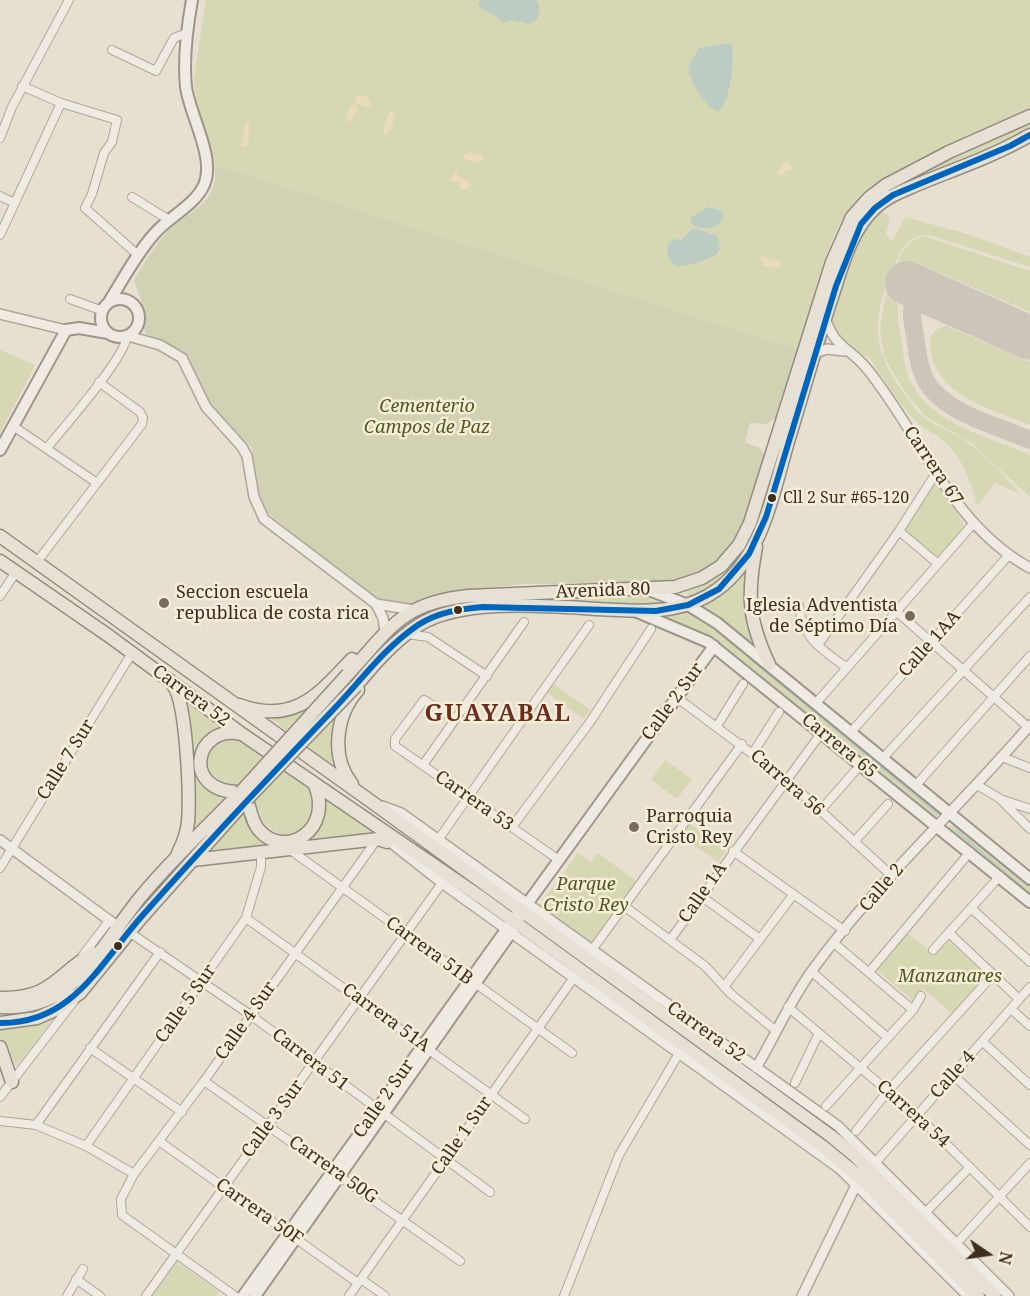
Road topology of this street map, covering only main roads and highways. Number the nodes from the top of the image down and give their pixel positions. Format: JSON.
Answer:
{"nodes":[{"id":1,"x":192,"y":0,"type":"edge"},
{"id":2,"x":1030,"y":116,"type":"edge"},
{"id":3,"x":1030,"y":135,"type":"edge"},
{"id":4,"x":1030,"y":141,"type":"edge"},
{"id":5,"x":1010,"y":146,"type":"junction"},
{"id":6,"x":122,"y":282,"type":"junction"},
{"id":7,"x":129,"y":302,"type":"junction"},
{"id":8,"x":104,"y":309,"type":"junction"},
{"id":9,"x":84,"y":329,"type":"junction"},
{"id":10,"x":108,"y":333,"type":"junction"},
{"id":11,"x":1,"y":444,"type":"edge"},
{"id":12,"x":0,"y":536,"type":"edge"},
{"id":13,"x":758,"y":536,"type":"junction"},
{"id":14,"x":0,"y":561,"type":"edge"},
{"id":15,"x":682,"y":585,"type":"junction"},
{"id":16,"x":649,"y":590,"type":"junction"},
{"id":17,"x":693,"y":604,"type":"junction"},
{"id":18,"x":635,"y":611,"type":"junction"},
{"id":19,"x":385,"y":631,"type":"junction"},
{"id":20,"x":403,"y":637,"type":"junction"},
{"id":21,"x":714,"y":646,"type":"junction"},
{"id":22,"x":769,"y":664,"type":"junction"},
{"id":23,"x":169,"y":679,"type":"junction"},
{"id":24,"x":228,"y":700,"type":"junction"},
{"id":25,"x":242,"y":734,"type":"junction"},
{"id":26,"x":313,"y":782,"type":"junction"},
{"id":27,"x":358,"y":792,"type":"junction"},
{"id":28,"x":244,"y":796,"type":"junction"},
{"id":29,"x":383,"y":837,"type":"junction"},
{"id":30,"x":193,"y":860,"type":"junction"},
{"id":31,"x":167,"y":868,"type":"junction"},
{"id":32,"x":1030,"y":878,"type":"edge"},
{"id":33,"x":1030,"y":902,"type":"edge"},
{"id":34,"x":517,"y":918,"type":"junction"},
{"id":35,"x":100,"y":949,"type":"junction"},
{"id":36,"x":0,"y":999,"type":"edge"},
{"id":37,"x":0,"y":1007,"type":"edge"},
{"id":38,"x":0,"y":1023,"type":"edge"},
{"id":39,"x":0,"y":1047,"type":"edge"},
{"id":40,"x":12,"y":1082,"type":"road end"},
{"id":41,"x":804,"y":1102,"type":"road end"},
{"id":42,"x":789,"y":1106,"type":"junction"},
{"id":43,"x":292,"y":1236,"type":"junction"},
{"id":44,"x":994,"y":1281,"type":"road end"},
{"id":45,"x":243,"y":1296,"type":"edge"},
{"id":46,"x":255,"y":1296,"type":"edge"},
{"id":47,"x":978,"y":1296,"type":"edge"},
{"id":48,"x":997,"y":1296,"type":"edge"}],
"edges":[{"from":1,"to":6,"type":"main road"},
{"from":2,"to":15,"type":"main road","name":"Avenida 80"},
{"from":3,"to":5,"type":"main road","name":"Avenida 80"},
{"from":4,"to":5,"type":"main road"},
{"from":5,"to":13,"type":"main road","name":"Avenida 80"},
{"from":6,"to":7,"type":"main road"},
{"from":6,"to":8,"type":"main road"},
{"from":7,"to":8,"type":"main road"},
{"from":7,"to":10,"type":"main road"},
{"from":8,"to":9,"type":"main road"},
{"from":8,"to":10,"type":"main road"},
{"from":9,"to":10,"type":"main road"},
{"from":9,"to":11,"type":"main road"},
{"from":12,"to":24,"type":"main road","name":"Carrera 52"},
{"from":13,"to":17,"type":"main road","name":"Avenida 80"},
{"from":13,"to":22,"type":"main road"},
{"from":14,"to":23,"type":"main road","name":"Carrera 52"},
{"from":15,"to":16,"type":"main road","name":"Avenida 80"},
{"from":15,"to":17,"type":"main road"},
{"from":16,"to":17,"type":"main road","name":"Carrera 65"},
{"from":16,"to":19,"type":"main road","name":"Avenida 80"},
{"from":17,"to":18,"type":"main road","name":"Avenida 80"},
{"from":17,"to":22,"type":"main road","name":"Carrera 65"},
{"from":18,"to":20,"type":"main road","name":"Avenida 80"},
{"from":18,"to":21,"type":"main road","name":"Carrera 65"},
{"from":19,"to":24,"type":"main road"},
{"from":19,"to":28,"type":"main road","name":"Avenida 80","bridge":true},
{"from":20,"to":27,"type":"main road"},
{"from":20,"to":28,"type":"main road","name":"Avenida 80","bridge":true},
{"from":21,"to":33,"type":"main road","name":"Carrera 65"},
{"from":21,"to":34,"type":"main road","name":"Calle 2 Sur"},
{"from":22,"to":32,"type":"main road","name":"Carrera 65"},
{"from":23,"to":25,"type":"main road","name":"Carrera 52"},
{"from":23,"to":31,"type":"main road"},
{"from":24,"to":27,"type":"main road","name":"Carrera 52"},
{"from":25,"to":26,"type":"main road","name":"Carrera 52"},
{"from":25,"to":28,"type":"main road"},
{"from":26,"to":28,"type":"main road"},
{"from":26,"to":29,"type":"main road","name":"Carrera 52"},
{"from":27,"to":34,"type":"main road","name":"Carrera 52"},
{"from":28,"to":30,"type":"main road","name":"Avenida 80"},
{"from":28,"to":31,"type":"main road","name":"Avenida 80"},
{"from":29,"to":30,"type":"main road"},
{"from":29,"to":34,"type":"main road","name":"Carrera 52"},
{"from":30,"to":38,"type":"main road","name":"Avenida 80"},
{"from":31,"to":35,"type":"main road","name":"Avenida 80"},
{"from":34,"to":42,"type":"main road","name":"Carrera 52"},
{"from":34,"to":43,"type":"main road","name":"Calle 2 Sur"},
{"from":34,"to":47,"type":"main road","name":"Carrera 52"},
{"from":35,"to":36,"type":"main road"},
{"from":35,"to":37,"type":"main road","name":"Avenida 80"},
{"from":39,"to":40,"type":"main road"},
{"from":41,"to":42,"type":"main road"},
{"from":42,"to":48,"type":"main road","name":"Carrera 52"},
{"from":43,"to":45,"type":"main road","name":"Calle 2 Sur"},
{"from":43,"to":46,"type":"main road","name":"Calle 2 Sur"},
{"from":44,"to":48,"type":"main road"}]}
